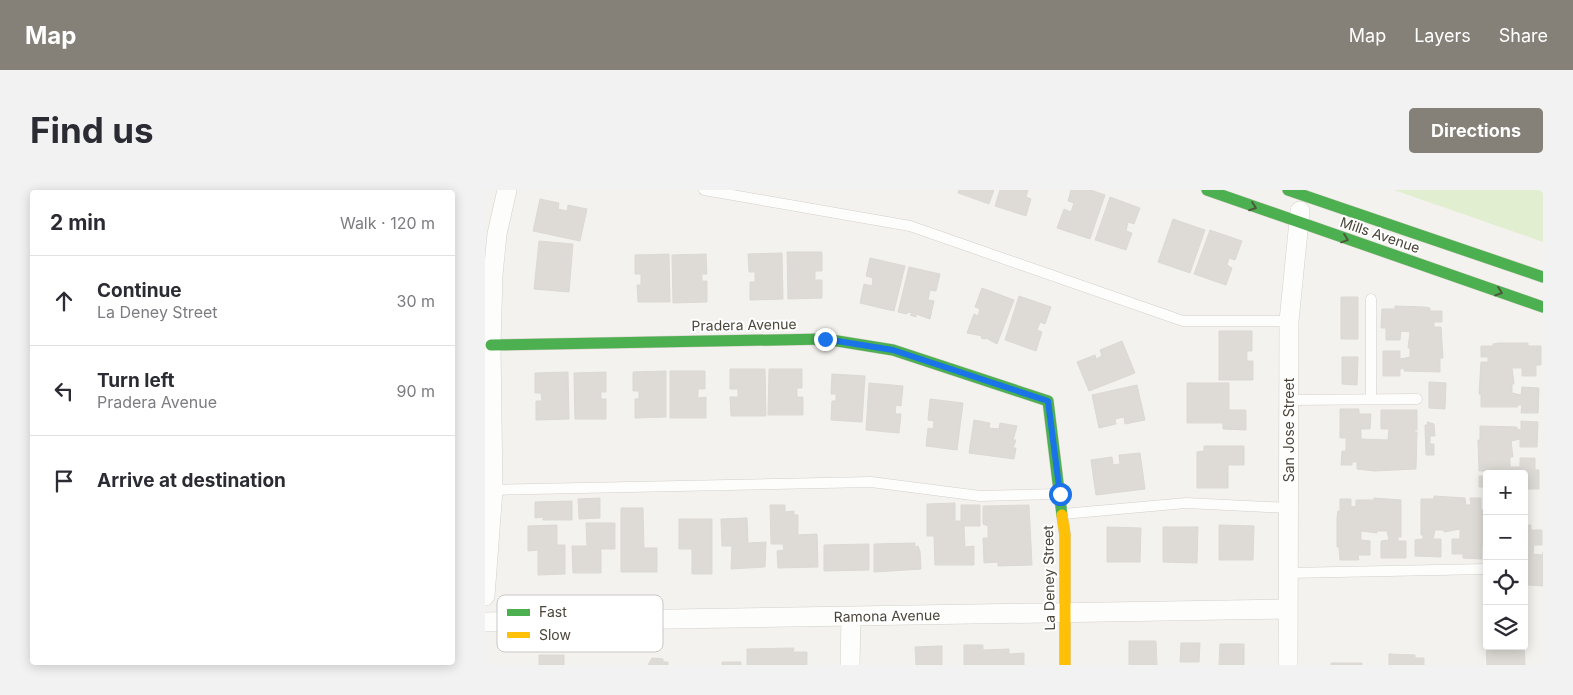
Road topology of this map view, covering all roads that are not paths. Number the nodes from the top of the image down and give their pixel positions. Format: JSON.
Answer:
{"nodes":[{"id":1,"x":507,"y":190,"type":"edge"},
{"id":2,"x":704,"y":190,"type":"edge"},
{"id":3,"x":1207,"y":190,"type":"edge"},
{"id":4,"x":1295,"y":192,"type":"edge"},
{"id":5,"x":1299,"y":223,"type":"junction"},
{"id":6,"x":1543,"y":277,"type":"edge"},
{"id":7,"x":1371,"y":299,"type":"dead end"},
{"id":8,"x":1543,"y":307,"type":"edge"},
{"id":9,"x":1289,"y":321,"type":"junction"},
{"id":10,"x":491,"y":345,"type":"junction"},
{"id":11,"x":1371,"y":399,"type":"junction"},
{"id":12,"x":1417,"y":399,"type":"dead end"},
{"id":13,"x":1289,"y":400,"type":"junction"},
{"id":14,"x":1048,"y":401,"type":"joint"},
{"id":15,"x":489,"y":490,"type":"edge"},
{"id":16,"x":1060,"y":494,"type":"junction"},
{"id":17,"x":1289,"y":508,"type":"junction"},
{"id":18,"x":1062,"y":514,"type":"junction"},
{"id":19,"x":1483,"y":569,"type":"edge"},
{"id":20,"x":1289,"y":573,"type":"junction"},
{"id":21,"x":485,"y":596,"type":"edge"},
{"id":22,"x":1288,"y":609,"type":"junction"},
{"id":23,"x":1065,"y":612,"type":"junction"},
{"id":24,"x":851,"y":617,"type":"junction"},
{"id":25,"x":663,"y":620,"type":"edge"},
{"id":26,"x":850,"y":665,"type":"edge"},
{"id":27,"x":1065,"y":665,"type":"edge"},
{"id":28,"x":1288,"y":665,"type":"edge"}],
"edges":[{"from":1,"to":10,"type":"street"},
{"from":2,"to":9,"type":"lane"},
{"from":3,"to":5,"type":"street","name":"Mills Avenue","one_way":true},
{"from":4,"to":5,"type":"street","name":"San Jose Street"},
{"from":4,"to":6,"type":"street","name":"Mills Avenue"},
{"from":5,"to":8,"type":"street","name":"Mills Avenue","one_way":true},
{"from":5,"to":9,"type":"street","name":"San Jose Street"},
{"from":7,"to":11,"type":"lane"},
{"from":9,"to":13,"type":"street","name":"San Jose Street"},
{"from":10,"to":14,"type":"street","name":"Pradera Avenue"},
{"from":10,"to":15,"type":"street"},
{"from":11,"to":12,"type":"lane"},
{"from":11,"to":13,"type":"lane"},
{"from":13,"to":17,"type":"street","name":"San Jose Street"},
{"from":14,"to":16,"type":"street","name":"La Deney Street"},
{"from":15,"to":16,"type":"lane"},
{"from":15,"to":21,"type":"street"},
{"from":16,"to":18,"type":"street","name":"La Deney Street"},
{"from":17,"to":18,"type":"lane"},
{"from":17,"to":20,"type":"street","name":"San Jose Street"},
{"from":18,"to":23,"type":"street","name":"La Deney Street"},
{"from":19,"to":20,"type":"lane"},
{"from":20,"to":22,"type":"street","name":"San Jose Street"},
{"from":22,"to":23,"type":"street","name":"Ramona Avenue"},
{"from":22,"to":28,"type":"street","name":"San Jose Street"},
{"from":23,"to":24,"type":"street","name":"Ramona Avenue"},
{"from":23,"to":27,"type":"street","name":"La Deney Street"},
{"from":24,"to":25,"type":"street","name":"Ramona Avenue"},
{"from":24,"to":26,"type":"street"}]}
